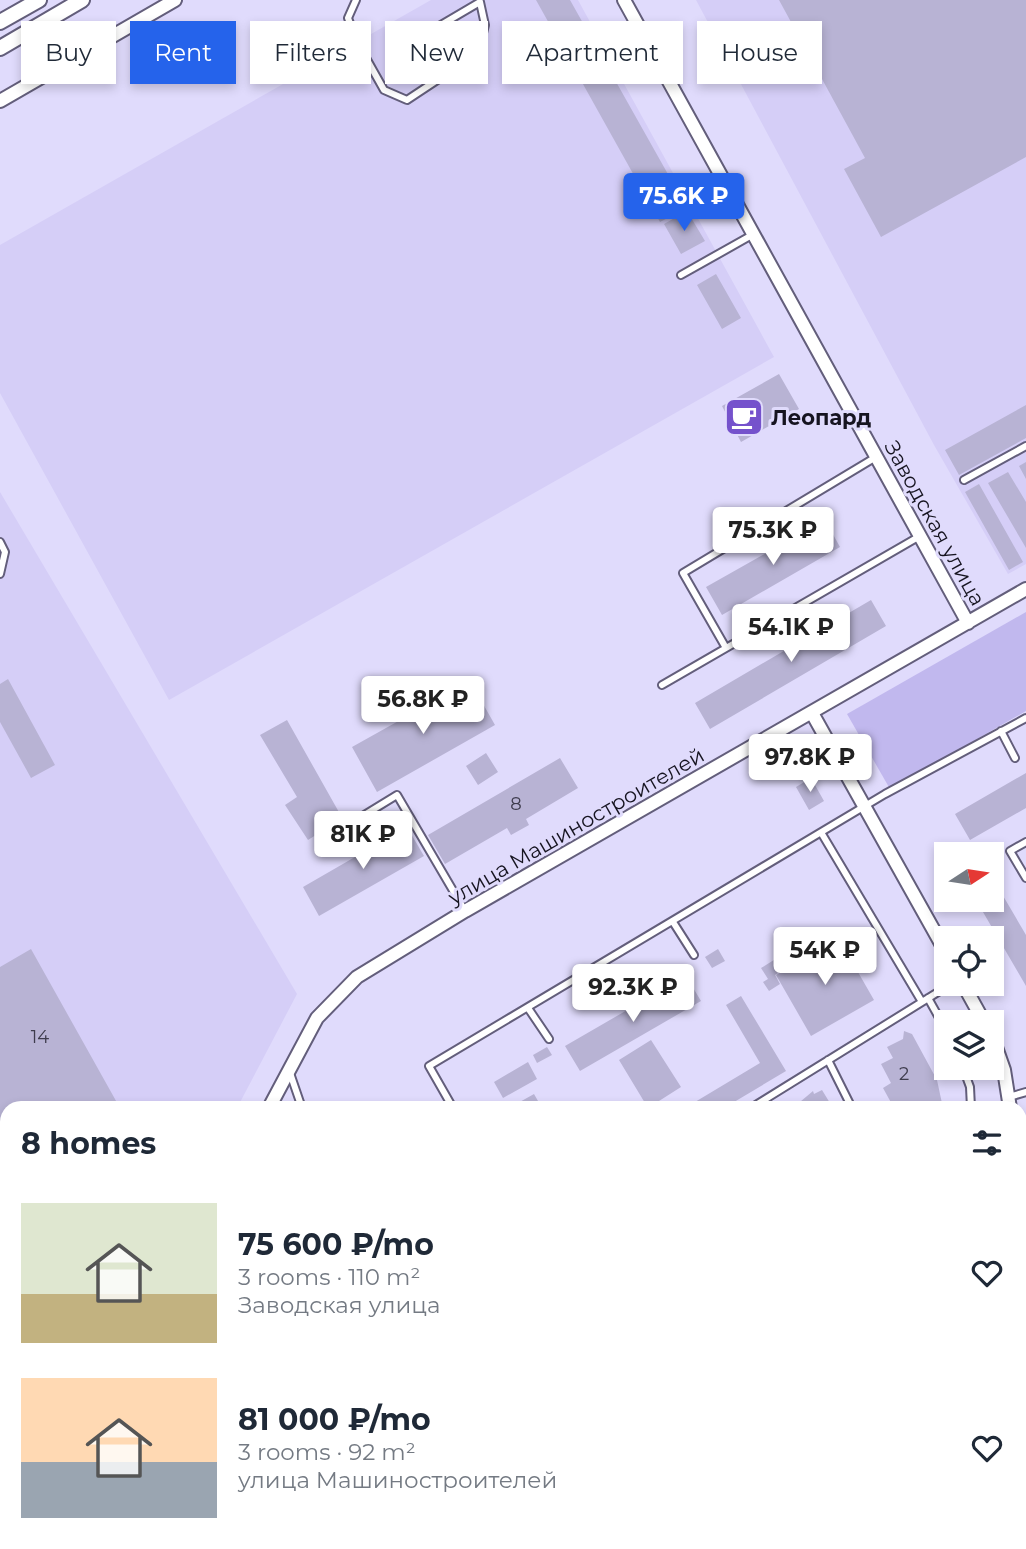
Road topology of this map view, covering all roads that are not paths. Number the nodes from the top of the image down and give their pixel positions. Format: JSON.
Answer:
{"nodes":[{"id":1,"x":39,"y":0,"type":"edge"},
{"id":2,"x":82,"y":0,"type":"edge"},
{"id":3,"x":175,"y":0,"type":"edge"},
{"id":4,"x":356,"y":0,"type":"edge"},
{"id":5,"x":624,"y":0,"type":"edge"},
{"id":6,"x":448,"y":21,"type":"edge"},
{"id":7,"x":484,"y":21,"type":"edge"},
{"id":8,"x":0,"y":22,"type":"edge"},
{"id":9,"x":0,"y":48,"type":"edge"},
{"id":10,"x":431,"y":84,"type":"edge"},
{"id":11,"x":0,"y":101,"type":"edge"},
{"id":12,"x":752,"y":234,"type":"junction"},
{"id":13,"x":681,"y":275,"type":"dead end"},
{"id":14,"x":1026,"y":446,"type":"edge"},
{"id":15,"x":876,"y":457,"type":"junction"},
{"id":16,"x":964,"y":480,"type":"dead end"},
{"id":17,"x":920,"y":536,"type":"junction"},
{"id":18,"x":0,"y":542,"type":"edge"},
{"id":19,"x":0,"y":574,"type":"edge"},
{"id":20,"x":1026,"y":589,"type":"edge"},
{"id":21,"x":968,"y":622,"type":"junction"},
{"id":22,"x":726,"y":648,"type":"junction"},
{"id":23,"x":662,"y":685,"type":"dead end"},
{"id":24,"x":812,"y":713,"type":"junction"},
{"id":25,"x":1026,"y":718,"type":"edge"},
{"id":26,"x":1001,"y":731,"type":"junction"},
{"id":27,"x":1015,"y":758,"type":"dead end"},
{"id":28,"x":865,"y":808,"type":"junction"},
{"id":29,"x":348,"y":825,"type":"dead end"},
{"id":30,"x":822,"y":834,"type":"junction"},
{"id":31,"x":1026,"y":842,"type":"edge"},
{"id":32,"x":1026,"y":878,"type":"edge"},
{"id":33,"x":465,"y":911,"type":"junction"},
{"id":34,"x":673,"y":922,"type":"junction"},
{"id":35,"x":934,"y":931,"type":"edge"},
{"id":36,"x":694,"y":955,"type":"dead end"},
{"id":37,"x":934,"y":994,"type":"edge"},
{"id":38,"x":925,"y":1000,"type":"junction"},
{"id":39,"x":528,"y":1008,"type":"junction"},
{"id":40,"x":934,"y":1013,"type":"edge"},
{"id":41,"x":549,"y":1040,"type":"dead end"},
{"id":42,"x":828,"y":1060,"type":"junction"},
{"id":43,"x":289,"y":1070,"type":"junction"},
{"id":44,"x":967,"y":1080,"type":"edge"},
{"id":45,"x":1004,"y":1080,"type":"edge"},
{"id":46,"x":274,"y":1101,"type":"edge"},
{"id":47,"x":300,"y":1101,"type":"edge"},
{"id":48,"x":449,"y":1101,"type":"edge"},
{"id":49,"x":762,"y":1101,"type":"edge"},
{"id":50,"x":848,"y":1101,"type":"edge"},
{"id":51,"x":971,"y":1101,"type":"edge"},
{"id":52,"x":1010,"y":1101,"type":"edge"}],
"edges":[{"from":1,"to":8,"type":"street"},
{"from":2,"to":9,"type":"street"},
{"from":3,"to":11,"type":"street"},
{"from":4,"to":10,"type":"lane"},
{"from":5,"to":12,"type":"street","name":"Заводская улица"},
{"from":6,"to":7,"type":"lane"},
{"from":12,"to":13,"type":"lane"},
{"from":12,"to":15,"type":"street","name":"Заводская улица"},
{"from":14,"to":16,"type":"lane"},
{"from":15,"to":17,"type":"street","name":"Заводская улица"},
{"from":15,"to":22,"type":"lane"},
{"from":17,"to":21,"type":"street","name":"Заводская улица"},
{"from":17,"to":22,"type":"lane"},
{"from":18,"to":19,"type":"lane"},
{"from":20,"to":21,"type":"street","name":"улица Машиностроителей"},
{"from":21,"to":24,"type":"street","name":"улица Машиностроителей"},
{"from":22,"to":23,"type":"lane"},
{"from":24,"to":28,"type":"street"},
{"from":24,"to":33,"type":"street","name":"улица Машиностроителей"},
{"from":25,"to":26,"type":"lane"},
{"from":26,"to":27,"type":"lane"},
{"from":26,"to":28,"type":"lane"},
{"from":28,"to":30,"type":"lane"},
{"from":28,"to":35,"type":"street"},
{"from":29,"to":33,"type":"lane"},
{"from":30,"to":34,"type":"lane"},
{"from":30,"to":38,"type":"lane"},
{"from":31,"to":32,"type":"lane"},
{"from":33,"to":43,"type":"street","name":"улица Машиностроителей"},
{"from":34,"to":36,"type":"lane"},
{"from":34,"to":39,"type":"lane"},
{"from":37,"to":38,"type":"lane"},
{"from":38,"to":40,"type":"lane"},
{"from":38,"to":42,"type":"lane"},
{"from":39,"to":41,"type":"lane"},
{"from":39,"to":48,"type":"lane"},
{"from":42,"to":49,"type":"lane"},
{"from":42,"to":50,"type":"lane"},
{"from":43,"to":46,"type":"street","name":"улица Машиностроителей"},
{"from":43,"to":47,"type":"lane"},
{"from":44,"to":51,"type":"lane"},
{"from":45,"to":52,"type":"street"}]}
